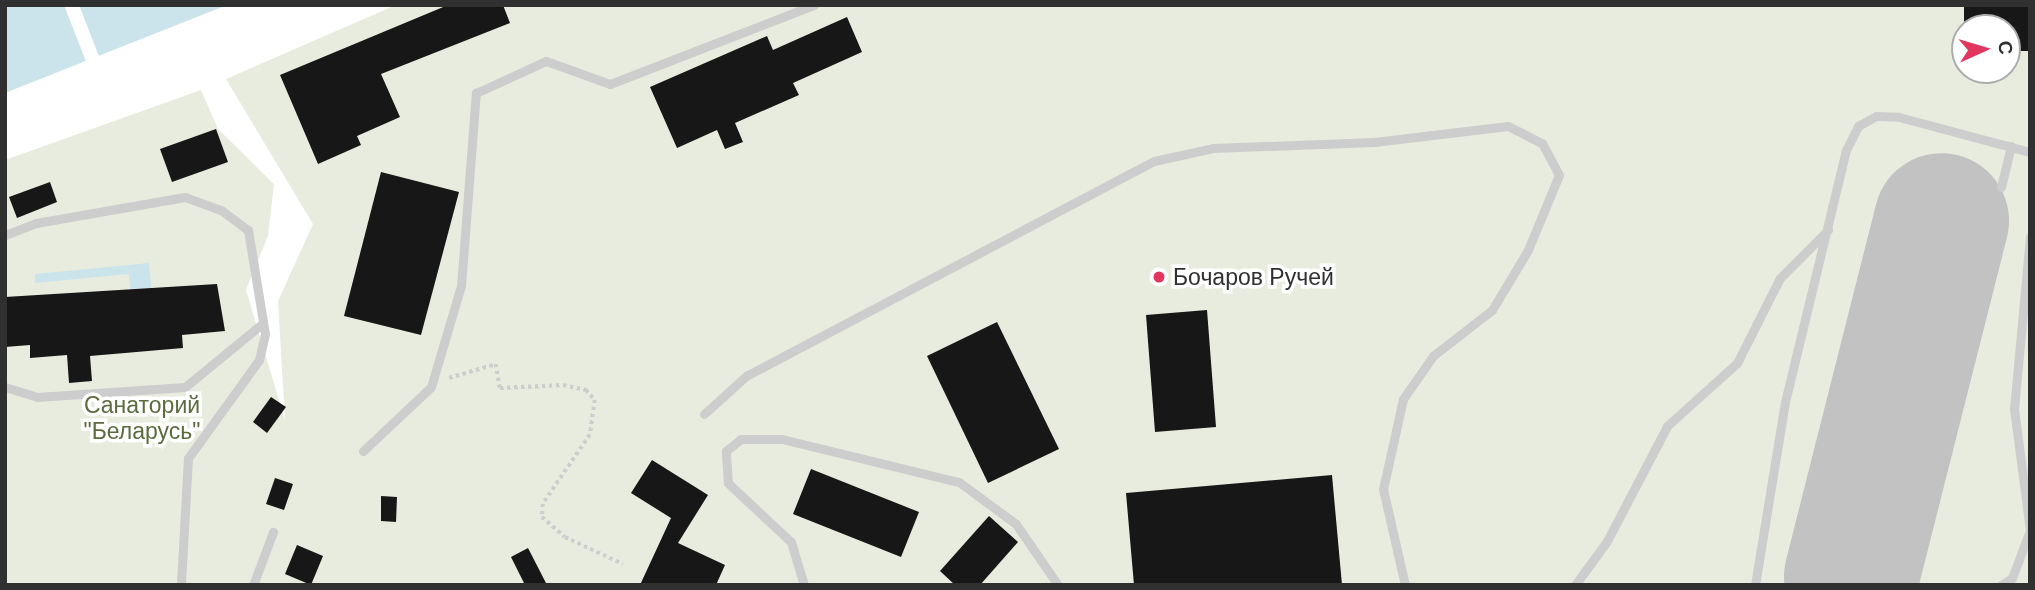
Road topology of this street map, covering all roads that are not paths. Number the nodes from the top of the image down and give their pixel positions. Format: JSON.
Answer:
{"nodes":[{"id":1,"x":814,"y":5,"type":"edge"},
{"id":2,"x":2011,"y":146,"type":"junction"},
{"id":3,"x":2030,"y":152,"type":"edge"},
{"id":4,"x":2001,"y":187,"type":"dead end"},
{"id":5,"x":1830,"y":228,"type":"junction"},
{"id":6,"x":5,"y":235,"type":"edge"},
{"id":7,"x":2030,"y":237,"type":"edge"},
{"id":8,"x":264,"y":323,"type":"junction"},
{"id":9,"x":5,"y":387,"type":"edge"},
{"id":10,"x":704,"y":414,"type":"dead end"},
{"id":11,"x":363,"y":451,"type":"dead end"},
{"id":12,"x":2030,"y":530,"type":"edge"},
{"id":13,"x":273,"y":532,"type":"dead end"},
{"id":14,"x":2012,"y":582,"type":"edge"},
{"id":15,"x":181,"y":585,"type":"edge"},
{"id":16,"x":253,"y":585,"type":"edge"},
{"id":17,"x":804,"y":585,"type":"edge"},
{"id":18,"x":1058,"y":585,"type":"edge"},
{"id":19,"x":1405,"y":585,"type":"edge"},
{"id":20,"x":1574,"y":585,"type":"edge"},
{"id":21,"x":1755,"y":585,"type":"edge"},
{"id":22,"x":2001,"y":585,"type":"edge"}],
"edges":[{"from":1,"to":11,"type":"lane"},
{"from":2,"to":3,"type":"lane"},
{"from":2,"to":4,"type":"lane"},
{"from":2,"to":5,"type":"lane"},
{"from":5,"to":20,"type":"lane"},
{"from":5,"to":21,"type":"lane"},
{"from":6,"to":8,"type":"lane"},
{"from":7,"to":12,"type":"lane"},
{"from":8,"to":9,"type":"lane"},
{"from":8,"to":15,"type":"lane"},
{"from":10,"to":19,"type":"lane"},
{"from":12,"to":14,"type":"lane"},
{"from":13,"to":16,"type":"lane"},
{"from":14,"to":22,"type":"lane"},
{"from":17,"to":18,"type":"lane"}]}
